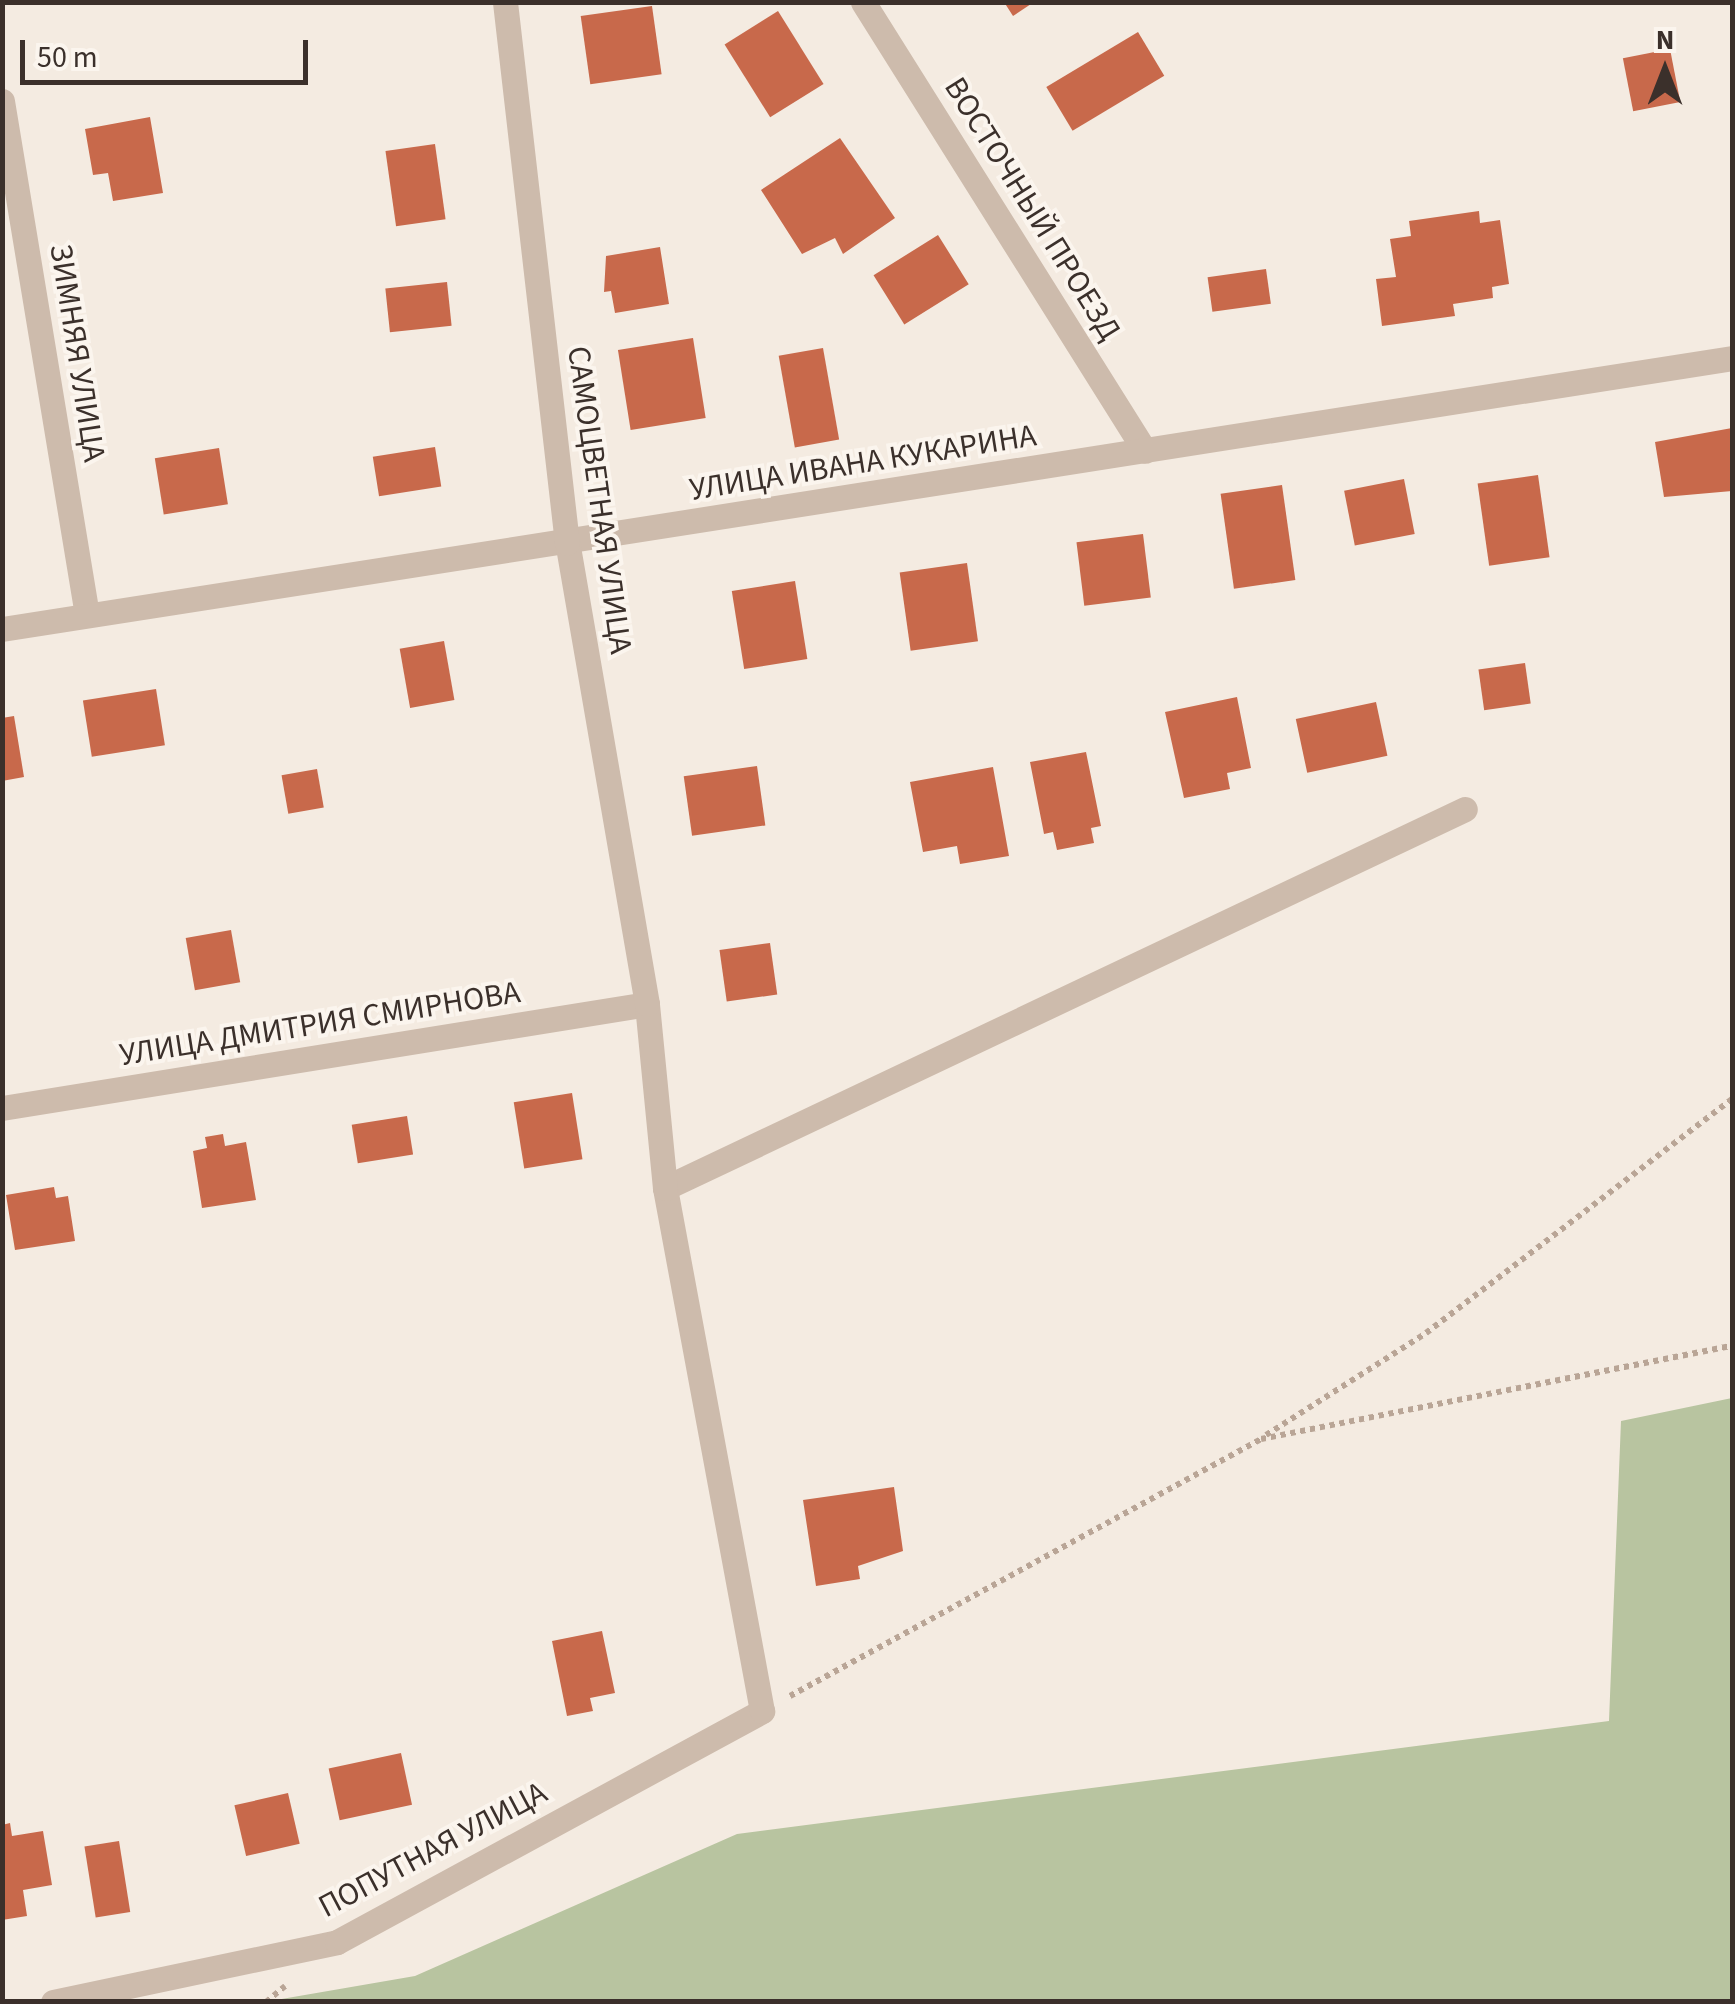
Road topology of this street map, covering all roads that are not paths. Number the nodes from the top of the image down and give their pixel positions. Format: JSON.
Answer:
{"nodes":[{"id":1,"x":504,"y":2,"type":"edge"},
{"id":2,"x":863,"y":2,"type":"edge"},
{"id":3,"x":2,"y":102,"type":"edge"},
{"id":4,"x":1732,"y":358,"type":"edge"},
{"id":5,"x":1145,"y":451,"type":"junction"},
{"id":6,"x":567,"y":543,"type":"junction"},
{"id":7,"x":87,"y":615,"type":"junction"},
{"id":8,"x":2,"y":629,"type":"edge"},
{"id":9,"x":1465,"y":809,"type":"dead end"},
{"id":10,"x":647,"y":1004,"type":"junction"},
{"id":11,"x":2,"y":1108,"type":"edge"},
{"id":12,"x":665,"y":1188,"type":"junction"},
{"id":13,"x":762,"y":1710,"type":"joint"},
{"id":14,"x":54,"y":2002,"type":"edge"}],
"edges":[{"from":1,"to":6,"type":"street","name":"САМОЦВЕТНАЯ УЛИЦА"},
{"from":2,"to":5,"type":"street","name":"ВОСТОЧНЫЙ ПРОЕЗД"},
{"from":3,"to":7,"type":"street","name":"ЗИМНЯЯ УЛИЦА"},
{"from":4,"to":5,"type":"street","name":"УЛИЦА ИВАНА КУКАРИНА"},
{"from":5,"to":6,"type":"street","name":"УЛИЦА ИВАНА КУКАРИНА"},
{"from":6,"to":7,"type":"street","name":"УЛИЦА ИВАНА КУКАРИНА"},
{"from":6,"to":10,"type":"street","name":"САМОЦВЕТНАЯ УЛИЦА"},
{"from":7,"to":8,"type":"street","name":"УЛИЦА ИВАНА КУКАРИНА"},
{"from":9,"to":12,"type":"street"},
{"from":10,"to":11,"type":"street","name":"УЛИЦА ДМИТРИЯ СМИРНОВА"},
{"from":10,"to":12,"type":"street","name":"САМОЦВЕТНАЯ УЛИЦА"},
{"from":12,"to":13,"type":"street","name":"САМОЦВЕТНАЯ УЛИЦА"},
{"from":13,"to":14,"type":"street","name":"ПОПУТНАЯ УЛИЦА"}]}
